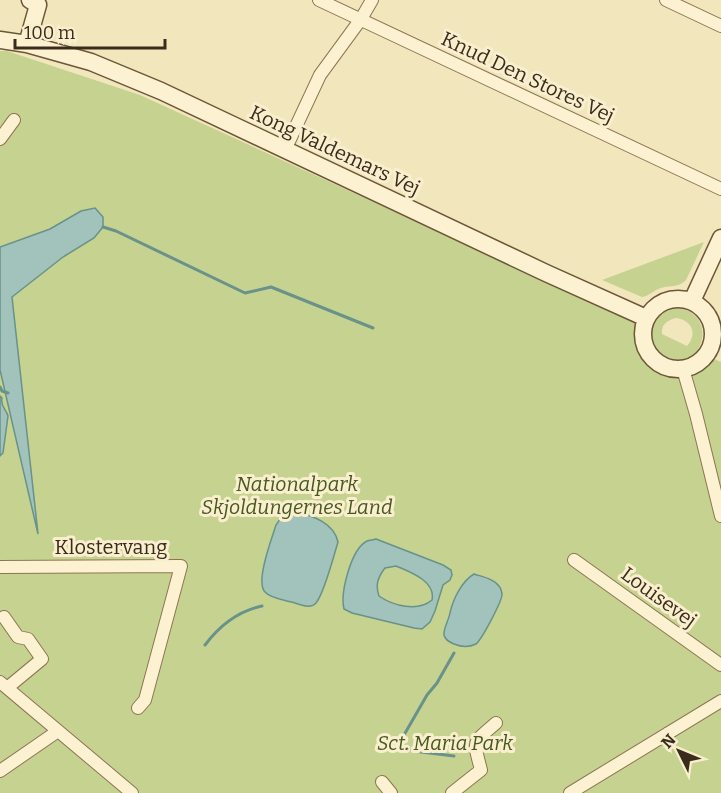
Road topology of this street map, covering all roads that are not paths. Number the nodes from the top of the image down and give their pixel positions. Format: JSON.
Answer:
{"nodes":[{"id":1,"x":319,"y":0,"type":"edge"},
{"id":2,"x":372,"y":0,"type":"edge"},
{"id":3,"x":666,"y":0,"type":"edge"},
{"id":4,"x":36,"y":2,"type":"edge"},
{"id":5,"x":361,"y":20,"type":"junction"},
{"id":6,"x":721,"y":26,"type":"edge"},
{"id":7,"x":0,"y":40,"type":"edge"},
{"id":8,"x":27,"y":44,"type":"junction"},
{"id":9,"x":14,"y":120,"type":"dead end"},
{"id":10,"x":0,"y":139,"type":"edge"},
{"id":11,"x":285,"y":150,"type":"junction"},
{"id":12,"x":721,"y":189,"type":"edge"},
{"id":13,"x":721,"y":238,"type":"edge"},
{"id":14,"x":692,"y":301,"type":"junction"},
{"id":15,"x":646,"y":318,"type":"junction"},
{"id":16,"x":716,"y":350,"type":"edge"},
{"id":17,"x":683,"y":369,"type":"junction"},
{"id":18,"x":721,"y":516,"type":"edge"},
{"id":19,"x":574,"y":560,"type":"dead end"},
{"id":20,"x":0,"y":567,"type":"edge"},
{"id":21,"x":4,"y":617,"type":"dead end"},
{"id":22,"x":721,"y":665,"type":"edge"},
{"id":23,"x":3,"y":685,"type":"edge"},
{"id":24,"x":721,"y":701,"type":"edge"},
{"id":25,"x":138,"y":708,"type":"dead end"},
{"id":26,"x":496,"y":723,"type":"dead end"},
{"id":27,"x":58,"y":731,"type":"junction"},
{"id":28,"x":0,"y":771,"type":"edge"},
{"id":29,"x":382,"y":782,"type":"dead end"},
{"id":30,"x":132,"y":793,"type":"edge"},
{"id":31,"x":391,"y":793,"type":"edge"},
{"id":32,"x":452,"y":793,"type":"edge"},
{"id":33,"x":570,"y":793,"type":"edge"}],
"edges":[{"from":1,"to":5,"type":"street","name":"Knud Den Stores Vej"},
{"from":2,"to":5,"type":"street"},
{"from":3,"to":6,"type":"street"},
{"from":4,"to":8,"type":"main road"},
{"from":5,"to":11,"type":"street"},
{"from":5,"to":12,"type":"street","name":"Knud Den Stores Vej"},
{"from":7,"to":8,"type":"main road","name":"Kong Valdemars Vej"},
{"from":8,"to":11,"type":"main road","name":"Kong Valdemars Vej"},
{"from":9,"to":10,"type":"street"},
{"from":11,"to":15,"type":"main road","name":"Kong Valdemars Vej"},
{"from":13,"to":14,"type":"main road"},
{"from":14,"to":15,"type":"main road"},
{"from":14,"to":16,"type":"main road"},
{"from":15,"to":17,"type":"main road"},
{"from":16,"to":17,"type":"main road"},
{"from":17,"to":18,"type":"street"},
{"from":19,"to":22,"type":"street","name":"Louisevej"},
{"from":20,"to":25,"type":"street","name":"Klostervang"},
{"from":21,"to":23,"type":"street"},
{"from":23,"to":27,"type":"street"},
{"from":24,"to":33,"type":"street"},
{"from":26,"to":32,"type":"street"},
{"from":27,"to":28,"type":"street"},
{"from":27,"to":30,"type":"street"},
{"from":29,"to":31,"type":"street"}]}
